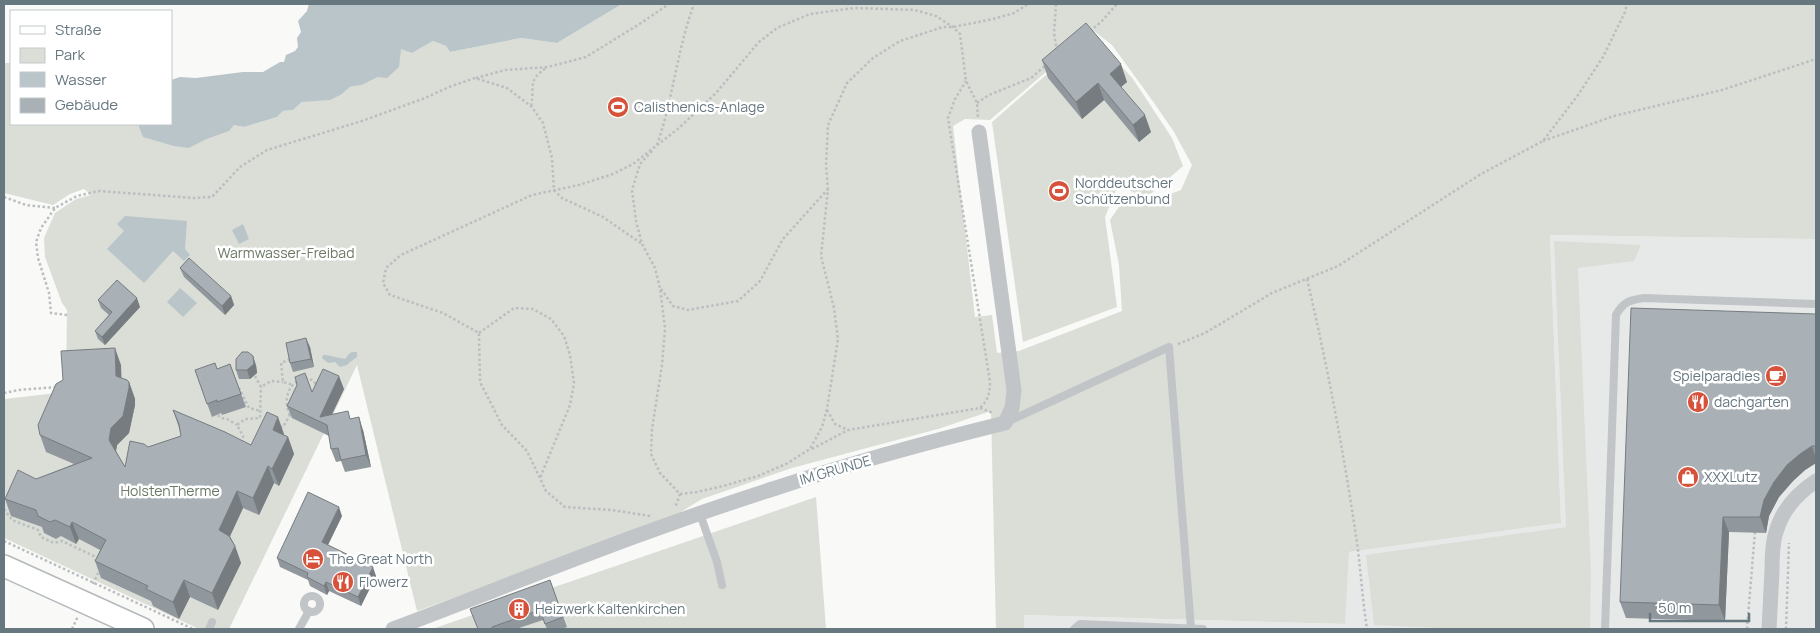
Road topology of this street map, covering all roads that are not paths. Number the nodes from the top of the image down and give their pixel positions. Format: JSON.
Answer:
{"nodes":[{"id":1,"x":979,"y":132,"type":"road end"},
{"id":2,"x":1816,"y":304,"type":"edge"},
{"id":3,"x":1005,"y":423,"type":"junction"},
{"id":4,"x":1816,"y":481,"type":"edge"},
{"id":5,"x":700,"y":514,"type":"junction"},
{"id":6,"x":4,"y":566,"type":"edge"},
{"id":7,"x":722,"y":585,"type":"dead end"},
{"id":8,"x":310,"y":611,"type":"dead end"},
{"id":9,"x":1139,"y":628,"type":"edge"},
{"id":10,"x":1191,"y":628,"type":"edge"},
{"id":11,"x":143,"y":629,"type":"edge"},
{"id":12,"x":299,"y":629,"type":"edge"},
{"id":13,"x":393,"y":629,"type":"edge"},
{"id":14,"x":1074,"y":629,"type":"edge"},
{"id":15,"x":1202,"y":629,"type":"edge"},
{"id":16,"x":1605,"y":629,"type":"edge"},
{"id":17,"x":1769,"y":629,"type":"edge"}],
"edges":[{"from":1,"to":3,"type":"street"},
{"from":2,"to":16,"type":"lane"},
{"from":3,"to":5,"type":"street","name":"IM GRUNDE"},
{"from":3,"to":10,"type":"lane"},
{"from":4,"to":17,"type":"street"},
{"from":5,"to":7,"type":"lane"},
{"from":5,"to":13,"type":"street","name":"IM GRUNDE"},
{"from":6,"to":11,"type":"main road"},
{"from":8,"to":12,"type":"lane"},
{"from":9,"to":10,"type":"lane"},
{"from":9,"to":14,"type":"lane"},
{"from":10,"to":15,"type":"lane"}]}
